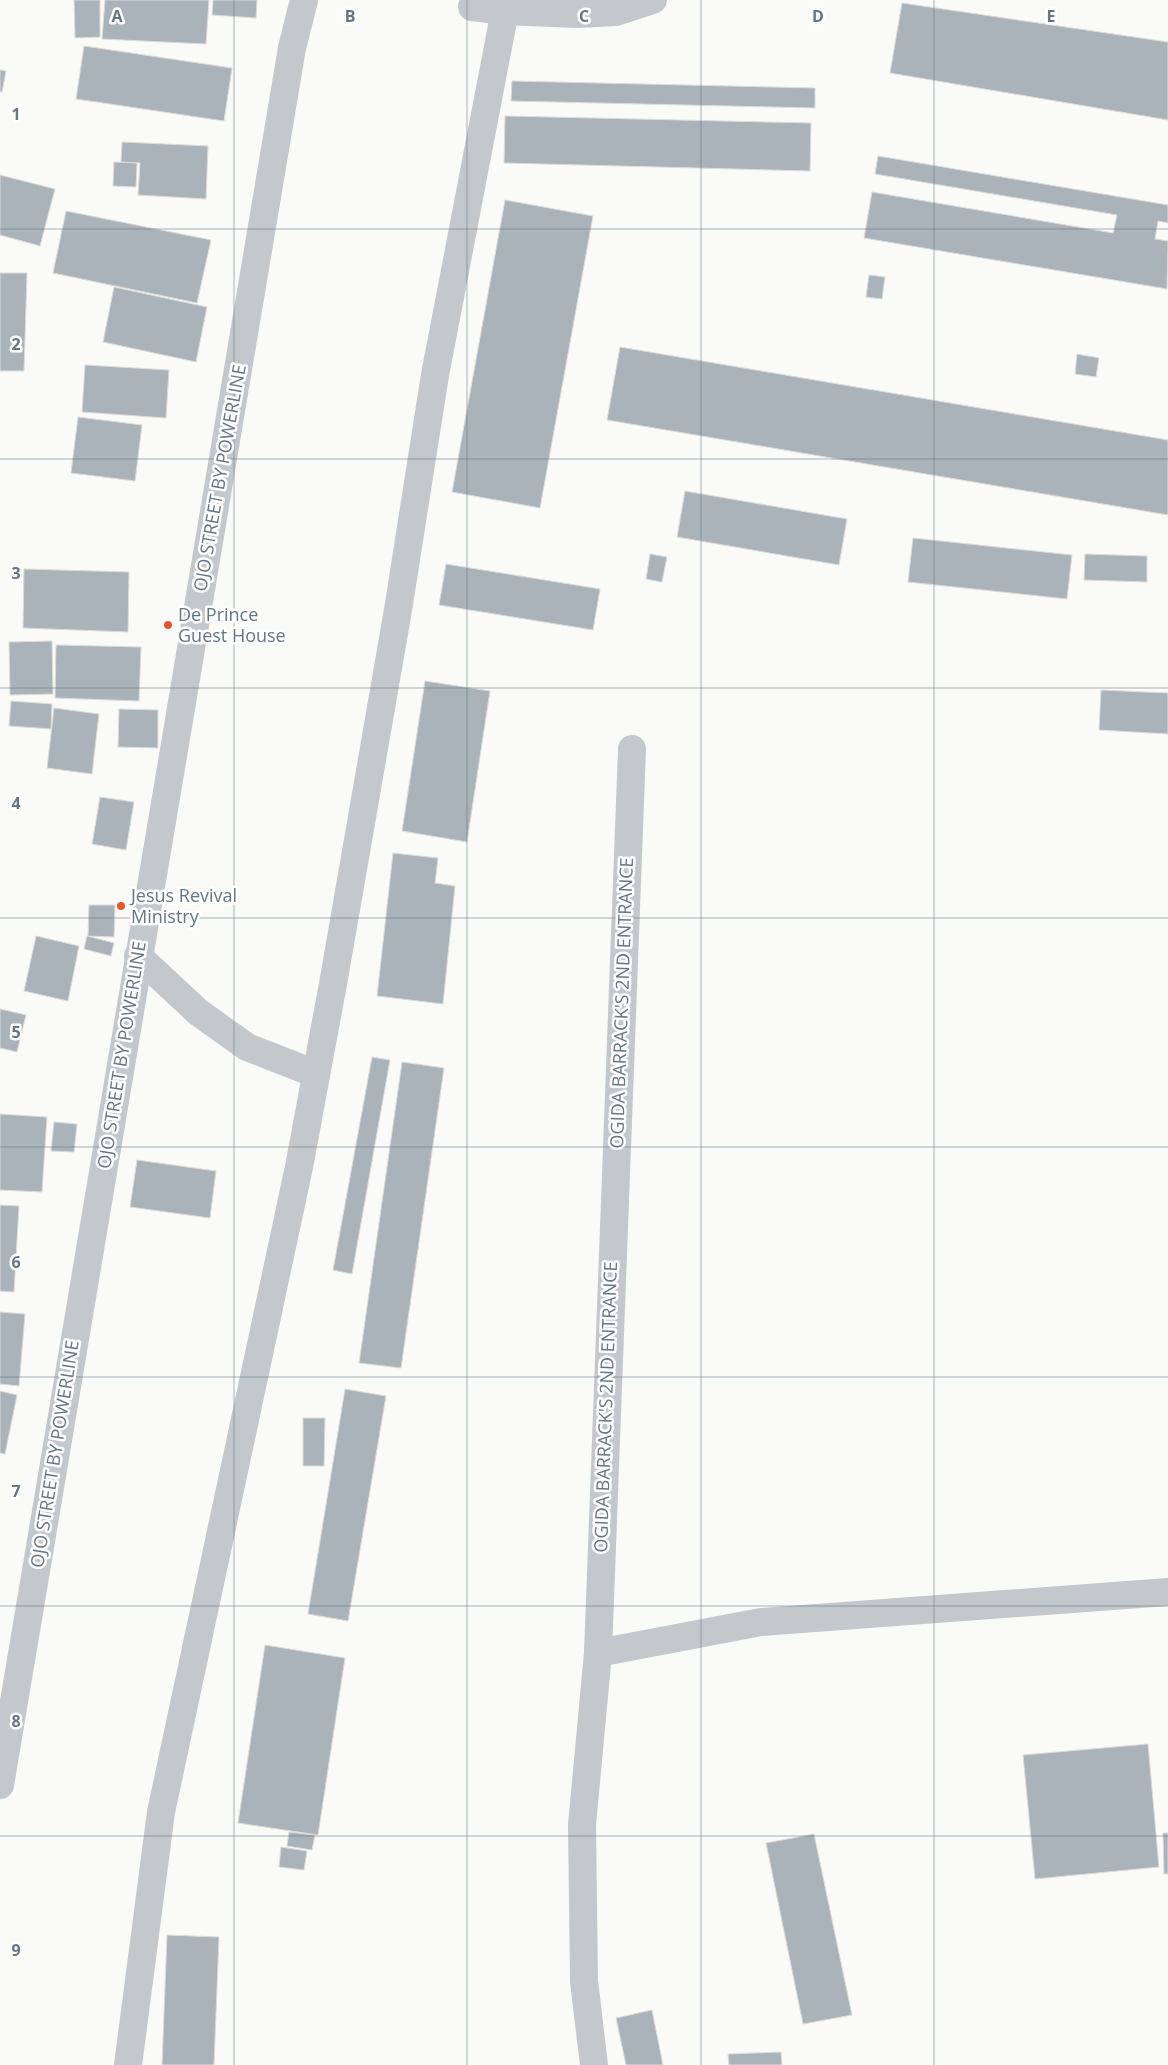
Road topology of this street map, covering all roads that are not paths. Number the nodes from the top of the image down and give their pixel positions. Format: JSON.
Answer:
{"nodes":[{"id":1,"x":304,"y":0,"type":"edge"},
{"id":2,"x":653,"y":0,"type":"edge"},
{"id":3,"x":506,"y":6,"type":"edge"},
{"id":4,"x":472,"y":7,"type":"dead end"},
{"id":5,"x":632,"y":749,"type":"dead end"},
{"id":6,"x":138,"y":956,"type":"junction"},
{"id":7,"x":316,"y":1074,"type":"junction"},
{"id":8,"x":1168,"y":1592,"type":"edge"},
{"id":9,"x":598,"y":1653,"type":"junction"},
{"id":10,"x":0,"y":1785,"type":"edge"},
{"id":11,"x":128,"y":2065,"type":"edge"},
{"id":12,"x":594,"y":2065,"type":"edge"}],
"edges":[{"from":1,"to":6,"type":"street","name":"OJO STREET BY POWERLINE"},
{"from":2,"to":3,"type":"street"},
{"from":3,"to":4,"type":"street"},
{"from":3,"to":7,"type":"street"},
{"from":5,"to":9,"type":"street","name":"OGIDA BARRACK'S 2ND ENTRANCE"},
{"from":6,"to":7,"type":"street"},
{"from":6,"to":10,"type":"street","name":"OJO STREET BY POWERLINE"},
{"from":7,"to":11,"type":"street"},
{"from":8,"to":9,"type":"street"},
{"from":9,"to":12,"type":"street","name":"OGIDA BARRACK'S 2ND ENTRANCE"}]}
